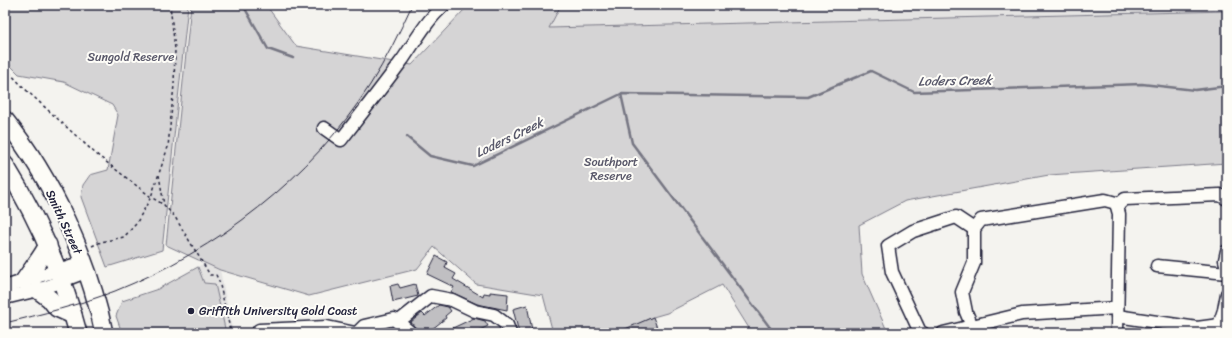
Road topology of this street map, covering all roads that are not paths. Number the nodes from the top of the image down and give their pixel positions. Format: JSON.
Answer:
{"nodes":[{"id":1,"x":444,"y":5,"type":"edge"},
{"id":2,"x":5,"y":120,"type":"edge"},
{"id":3,"x":324,"y":128,"type":"dead end"},
{"id":4,"x":5,"y":165,"type":"edge"},
{"id":5,"x":1227,"y":199,"type":"edge"},
{"id":6,"x":1117,"y":206,"type":"junction"},
{"id":7,"x":974,"y":229,"type":"junction"},
{"id":8,"x":48,"y":245,"type":"junction"},
{"id":9,"x":1227,"y":251,"type":"edge"},
{"id":10,"x":1157,"y":266,"type":"dead end"},
{"id":11,"x":84,"y":267,"type":"junction"},
{"id":12,"x":1227,"y":268,"type":"edge"},
{"id":13,"x":1227,"y":273,"type":"edge"},
{"id":14,"x":60,"y":276,"type":"junction"},
{"id":15,"x":31,"y":285,"type":"junction"},
{"id":16,"x":5,"y":287,"type":"edge"},
{"id":17,"x":1227,"y":294,"type":"edge"},
{"id":18,"x":5,"y":298,"type":"edge"},
{"id":19,"x":1117,"y":312,"type":"junction"},
{"id":20,"x":73,"y":315,"type":"junction"},
{"id":21,"x":398,"y":322,"type":"junction"},
{"id":22,"x":973,"y":330,"type":"edge"},
{"id":23,"x":78,"y":333,"type":"edge"},
{"id":24,"x":104,"y":333,"type":"edge"},
{"id":25,"x":260,"y":333,"type":"edge"},
{"id":26,"x":356,"y":333,"type":"edge"},
{"id":27,"x":411,"y":333,"type":"edge"},
{"id":28,"x":510,"y":333,"type":"edge"},
{"id":29,"x":923,"y":333,"type":"edge"},
{"id":30,"x":943,"y":333,"type":"edge"},
{"id":31,"x":1116,"y":333,"type":"edge"}],
"edges":[{"from":1,"to":3,"type":"street"},
{"from":2,"to":11,"type":"highway","name":"Smith Street"},
{"from":4,"to":8,"type":"highway","name":"Smith Street"},
{"from":5,"to":6,"type":"street"},
{"from":6,"to":7,"type":"street"},
{"from":6,"to":19,"type":"street"},
{"from":7,"to":22,"type":"street"},
{"from":7,"to":29,"type":"street"},
{"from":8,"to":14,"type":"highway","name":"Smith Street"},
{"from":8,"to":15,"type":"highway"},
{"from":9,"to":12,"type":"street"},
{"from":10,"to":13,"type":"street"},
{"from":11,"to":14,"type":"street"},
{"from":11,"to":24,"type":"highway","name":"Smith Street"},
{"from":14,"to":15,"type":"street"},
{"from":14,"to":20,"type":"highway","name":"Smith Street"},
{"from":15,"to":16,"type":"street"},
{"from":15,"to":18,"type":"street"},
{"from":15,"to":20,"type":"highway"},
{"from":17,"to":19,"type":"street"},
{"from":19,"to":22,"type":"street"},
{"from":19,"to":31,"type":"street"},
{"from":20,"to":23,"type":"highway","name":"Smith Street"},
{"from":21,"to":26,"type":"street"},
{"from":21,"to":27,"type":"street"},
{"from":21,"to":28,"type":"street"},
{"from":22,"to":30,"type":"street"},
{"from":25,"to":26,"type":"street"}]}
